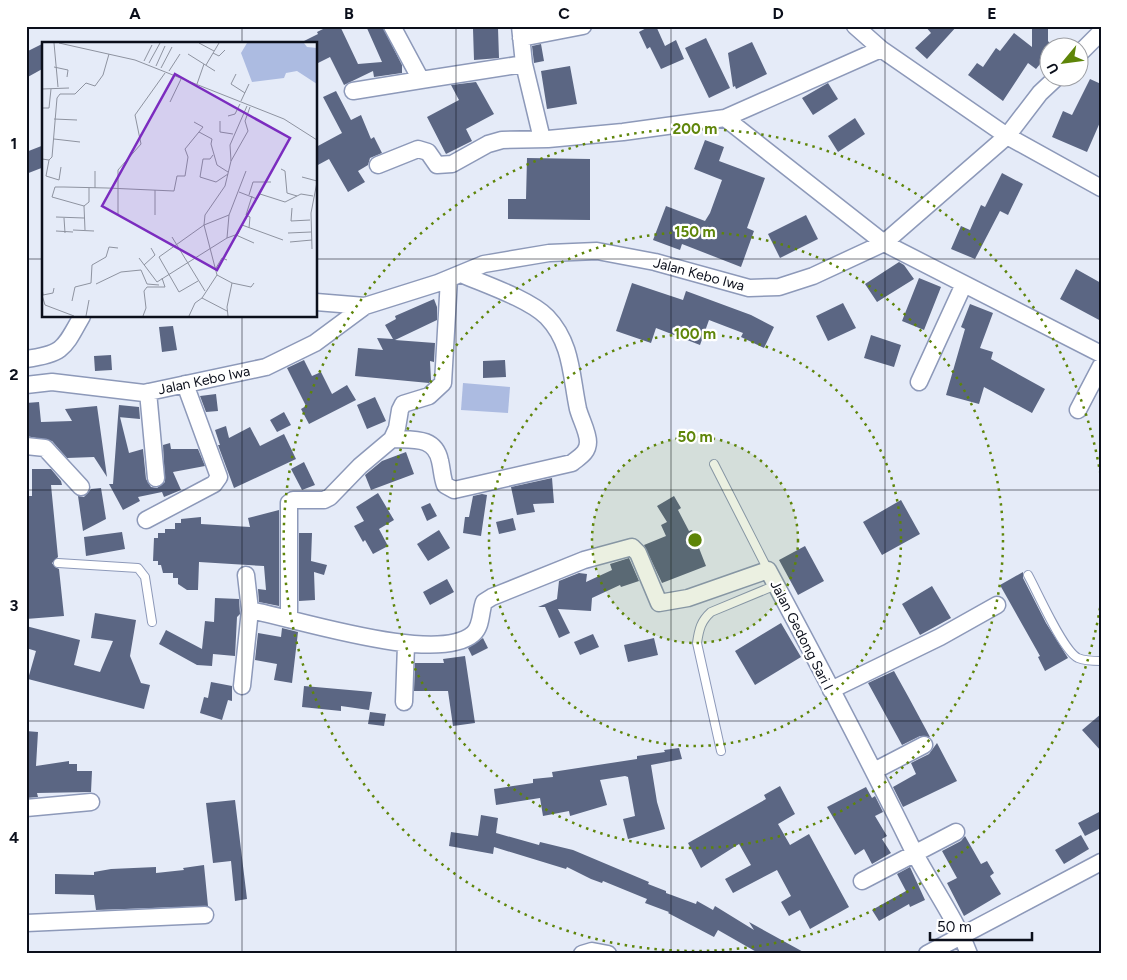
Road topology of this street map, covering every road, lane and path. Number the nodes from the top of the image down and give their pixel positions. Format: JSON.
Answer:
{"nodes":[{"id":1,"x":392,"y":26,"type":"edge"},
{"id":2,"x":583,"y":26,"type":"edge"},
{"id":3,"x":855,"y":26,"type":"edge"},
{"id":4,"x":520,"y":32,"type":"edge"},
{"id":5,"x":1101,"y":32,"type":"edge"},
{"id":6,"x":1090,"y":43,"type":"edge"},
{"id":7,"x":881,"y":50,"type":"junction"},
{"id":8,"x":524,"y":64,"type":"junction"},
{"id":9,"x":421,"y":80,"type":"junction"},
{"id":10,"x":1046,"y":88,"type":"edge"},
{"id":11,"x":353,"y":91,"type":"dead end"},
{"id":12,"x":724,"y":118,"type":"junction"},
{"id":13,"x":1007,"y":136,"type":"junction"},
{"id":14,"x":542,"y":139,"type":"junction"},
{"id":15,"x":378,"y":166,"type":"dead end"},
{"id":16,"x":1101,"y":188,"type":"edge"},
{"id":17,"x":884,"y":243,"type":"junction"},
{"id":18,"x":455,"y":277,"type":"junction"},
{"id":19,"x":964,"y":284,"type":"junction"},
{"id":20,"x":318,"y":302,"type":"edge"},
{"id":21,"x":365,"y":306,"type":"junction"},
{"id":22,"x":81,"y":318,"type":"edge"},
{"id":23,"x":1101,"y":354,"type":"edge"},
{"id":24,"x":26,"y":359,"type":"edge"},
{"id":25,"x":1101,"y":366,"type":"edge"},
{"id":26,"x":919,"y":382,"type":"dead end"},
{"id":27,"x":185,"y":384,"type":"junction"},
{"id":28,"x":26,"y":385,"type":"edge"},
{"id":29,"x":148,"y":392,"type":"junction"},
{"id":30,"x":1078,"y":410,"type":"dead end"},
{"id":31,"x":392,"y":439,"type":"junction"},
{"id":32,"x":26,"y":446,"type":"edge"},
{"id":33,"x":714,"y":464,"type":"dead end"},
{"id":34,"x":156,"y":478,"type":"dead end"},
{"id":35,"x":81,"y":487,"type":"dead end"},
{"id":36,"x":146,"y":520,"type":"dead end"},
{"id":37,"x":58,"y":564,"type":"dead end"},
{"id":38,"x":768,"y":570,"type":"junction"},
{"id":39,"x":246,"y":575,"type":"dead end"},
{"id":40,"x":1028,"y":575,"type":"dead end"},
{"id":41,"x":776,"y":585,"type":"junction"},
{"id":42,"x":997,"y":605,"type":"dead end"},
{"id":43,"x":250,"y":610,"type":"junction"},
{"id":44,"x":289,"y":618,"type":"junction"},
{"id":45,"x":152,"y":622,"type":"dead end"},
{"id":46,"x":406,"y":645,"type":"junction"},
{"id":47,"x":1101,"y":662,"type":"edge"},
{"id":48,"x":242,"y":686,"type":"dead end"},
{"id":49,"x":831,"y":690,"type":"junction"},
{"id":50,"x":404,"y":702,"type":"dead end"},
{"id":51,"x":924,"y":745,"type":"dead end"},
{"id":52,"x":721,"y":751,"type":"dead end"},
{"id":53,"x":874,"y":771,"type":"junction"},
{"id":54,"x":91,"y":802,"type":"dead end"},
{"id":55,"x":26,"y":808,"type":"edge"},
{"id":56,"x":956,"y":832,"type":"dead end"},
{"id":57,"x":914,"y":852,"type":"junction"},
{"id":58,"x":1101,"y":862,"type":"edge"},
{"id":59,"x":862,"y":881,"type":"dead end"},
{"id":60,"x":205,"y":915,"type":"dead end"},
{"id":61,"x":26,"y":923,"type":"edge"},
{"id":62,"x":962,"y":936,"type":"junction"},
{"id":63,"x":582,"y":954,"type":"edge"},
{"id":64,"x":608,"y":954,"type":"edge"},
{"id":65,"x":927,"y":954,"type":"edge"},
{"id":66,"x":969,"y":954,"type":"edge"}],
"edges":[{"from":1,"to":9,"type":"street"},
{"from":2,"to":4,"type":"street"},
{"from":3,"to":7,"type":"street"},
{"from":4,"to":8,"type":"street"},
{"from":5,"to":6,"type":"street"},
{"from":7,"to":12,"type":"street"},
{"from":7,"to":13,"type":"street"},
{"from":8,"to":9,"type":"street"},
{"from":8,"to":14,"type":"street"},
{"from":9,"to":11,"type":"street"},
{"from":10,"to":13,"type":"street","name":"Jalan Kebo Iwa"},
{"from":12,"to":14,"type":"street"},
{"from":12,"to":17,"type":"street"},
{"from":13,"to":16,"type":"street"},
{"from":13,"to":17,"type":"street","name":"Jalan Kebo Iwa"},
{"from":14,"to":15,"type":"street"},
{"from":17,"to":18,"type":"street","name":"Jalan Kebo Iwa"},
{"from":17,"to":19,"type":"street"},
{"from":18,"to":21,"type":"street","name":"Jalan Kebo Iwa"},
{"from":18,"to":31,"type":"street"},
{"from":18,"to":31,"type":"street"},
{"from":19,"to":23,"type":"street"},
{"from":19,"to":26,"type":"street"},
{"from":20,"to":21,"type":"street","name":"Jalan Kebo Iwa"},
{"from":21,"to":27,"type":"street","name":"Jalan Kebo Iwa"},
{"from":22,"to":24,"type":"street"},
{"from":25,"to":30,"type":"street"},
{"from":27,"to":29,"type":"street","name":"Jalan Kebo Iwa"},
{"from":27,"to":36,"type":"street"},
{"from":28,"to":29,"type":"street","name":"Jalan Kebo Iwa"},
{"from":29,"to":34,"type":"street"},
{"from":31,"to":44,"type":"street"},
{"from":32,"to":35,"type":"street"},
{"from":33,"to":38,"type":"lane"},
{"from":37,"to":45,"type":"lane"},
{"from":38,"to":41,"type":"street","name":"Jalan Gedong Sari I"},
{"from":38,"to":46,"type":"street","name":"Jalan Gedong Sari I"},
{"from":39,"to":43,"type":"street"},
{"from":40,"to":47,"type":"lane"},
{"from":41,"to":49,"type":"street","name":"Jalan Gedong Sari I"},
{"from":41,"to":52,"type":"lane"},
{"from":42,"to":49,"type":"street"},
{"from":43,"to":44,"type":"street","name":"Jalan Gedong Sari I"},
{"from":43,"to":48,"type":"street"},
{"from":44,"to":46,"type":"street","name":"Jalan Gedong Sari I"},
{"from":46,"to":50,"type":"street"},
{"from":49,"to":53,"type":"street","name":"Jalan Gedong Sari I"},
{"from":51,"to":53,"type":"street"},
{"from":53,"to":57,"type":"street","name":"Jalan Gedong Sari I"},
{"from":54,"to":55,"type":"street"},
{"from":56,"to":57,"type":"street"},
{"from":57,"to":59,"type":"street"},
{"from":57,"to":62,"type":"street","name":"Jalan Gedong Sari I"},
{"from":58,"to":62,"type":"street"},
{"from":60,"to":61,"type":"street"},
{"from":62,"to":65,"type":"street"},
{"from":62,"to":66,"type":"street","name":"Jalan Gedong Sari I"},
{"from":63,"to":64,"type":"street"}]}
